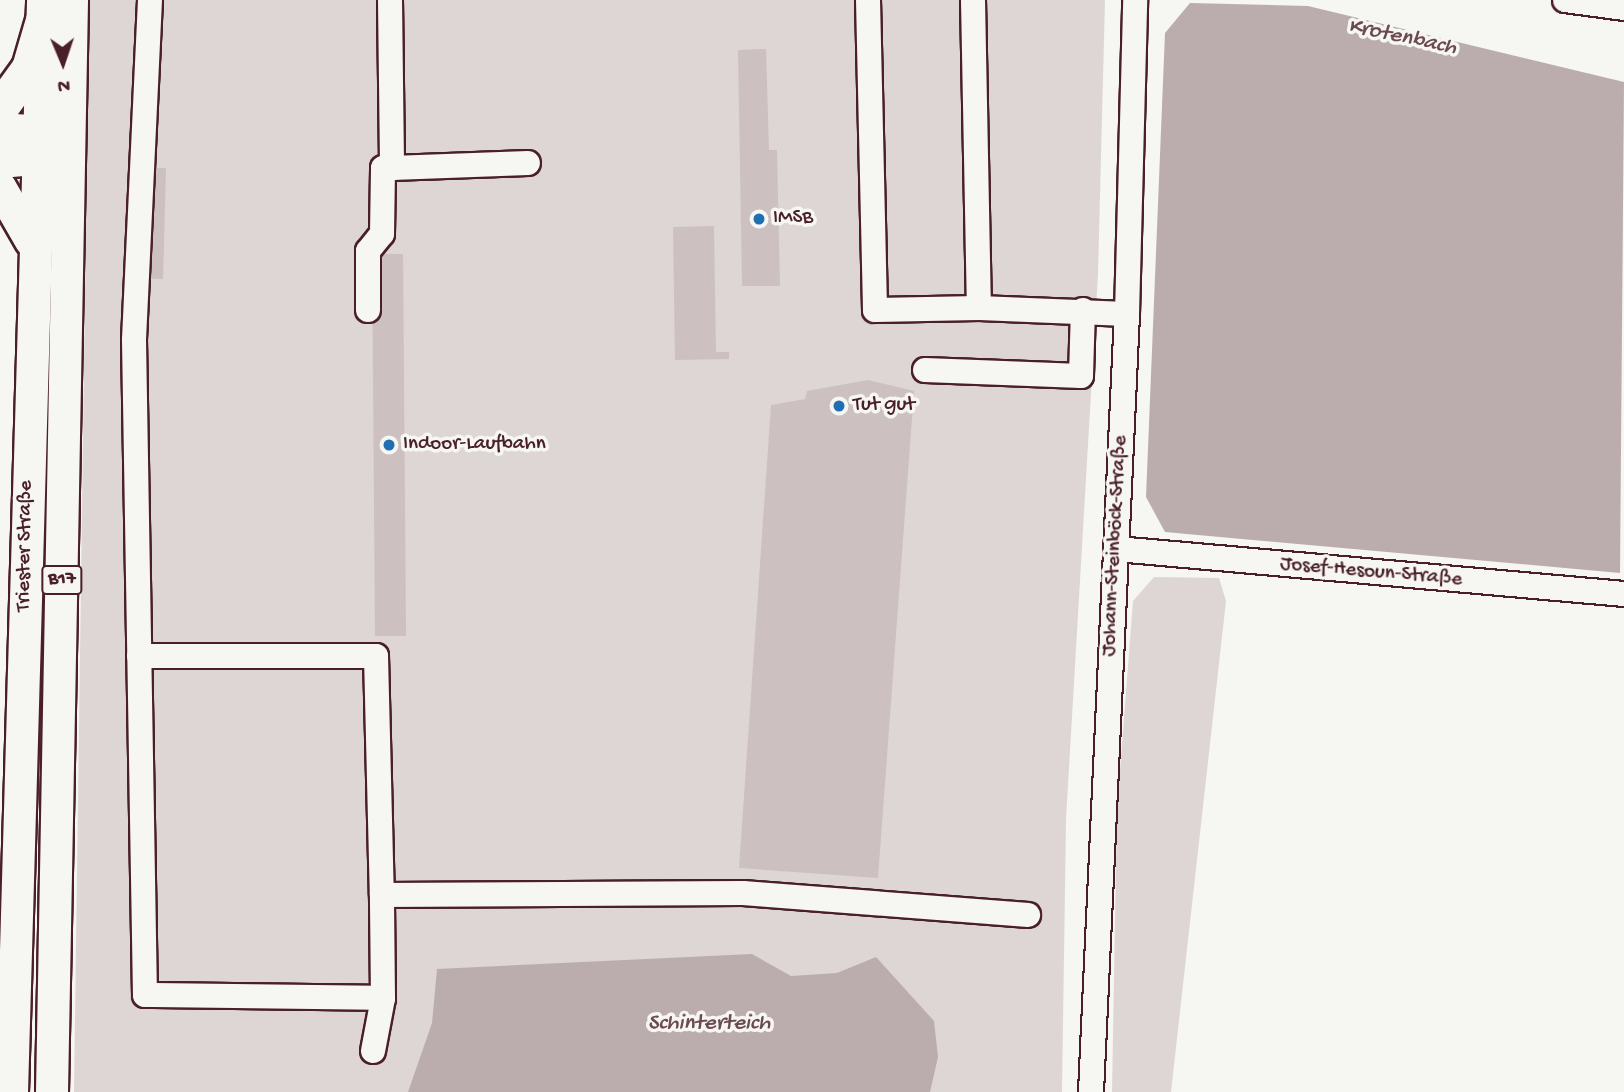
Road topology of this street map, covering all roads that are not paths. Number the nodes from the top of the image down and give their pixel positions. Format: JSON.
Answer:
{"nodes":[{"id":1,"x":72,"y":0,"type":"edge"},
{"id":2,"x":150,"y":0,"type":"edge"},
{"id":3,"x":390,"y":0,"type":"edge"},
{"id":4,"x":868,"y":0,"type":"edge"},
{"id":5,"x":972,"y":0,"type":"edge"},
{"id":6,"x":1135,"y":0,"type":"edge"},
{"id":7,"x":1566,"y":0,"type":"edge"},
{"id":8,"x":1624,"y":8,"type":"edge"},
{"id":9,"x":43,"y":10,"type":"edge"},
{"id":10,"x":13,"y":147,"type":"edge"},
{"id":11,"x":72,"y":153,"type":"junction"},
{"id":12,"x":527,"y":163,"type":"dead end"},
{"id":13,"x":393,"y":167,"type":"junction"},
{"id":14,"x":33,"y":245,"type":"junction"},
{"id":15,"x":979,"y":308,"type":"junction"},
{"id":16,"x":368,"y":310,"type":"dead end"},
{"id":17,"x":1083,"y":310,"type":"junction"},
{"id":18,"x":1127,"y":314,"type":"junction"},
{"id":19,"x":925,"y":370,"type":"dead end"},
{"id":20,"x":1117,"y":549,"type":"junction"},
{"id":21,"x":1624,"y":594,"type":"edge"},
{"id":22,"x":139,"y":656,"type":"junction"},
{"id":23,"x":382,"y":895,"type":"junction"},
{"id":24,"x":1028,"y":915,"type":"dead end"},
{"id":25,"x":383,"y":998,"type":"junction"},
{"id":26,"x":373,"y":1051,"type":"dead end"},
{"id":27,"x":12,"y":1092,"type":"edge"},
{"id":28,"x":52,"y":1092,"type":"edge"},
{"id":29,"x":1091,"y":1092,"type":"edge"}],
"edges":[{"from":1,"to":11,"type":"main road","name":"Triester Straße","number":"B17"},
{"from":2,"to":22,"type":"street"},
{"from":3,"to":13,"type":"street"},
{"from":4,"to":15,"type":"street"},
{"from":5,"to":15,"type":"street"},
{"from":6,"to":18,"type":"street","name":"Johann-Steinböck-Straße"},
{"from":7,"to":8,"type":"street"},
{"from":9,"to":10,"type":"highway"},
{"from":9,"to":10,"type":"main road","name":"Triester Straße","number":"B17"},
{"from":10,"to":11,"type":"main road"},
{"from":10,"to":14,"type":"main road","name":"Triester Straße","number":"B17"},
{"from":10,"to":14,"type":"main road"},
{"from":11,"to":28,"type":"main road","name":"Triester Straße","number":"B17"},
{"from":12,"to":13,"type":"street"},
{"from":13,"to":16,"type":"street"},
{"from":14,"to":27,"type":"main road","name":"Triester Straße","number":"B17"},
{"from":15,"to":17,"type":"street"},
{"from":17,"to":18,"type":"street"},
{"from":17,"to":19,"type":"street"},
{"from":18,"to":20,"type":"street","name":"Johann-Steinböck-Straße"},
{"from":20,"to":21,"type":"street","name":"Josef-Hesoun-Straße"},
{"from":20,"to":29,"type":"street","name":"Johann-Steinböck-Straße"},
{"from":22,"to":23,"type":"street"},
{"from":22,"to":25,"type":"street"},
{"from":23,"to":24,"type":"street"},
{"from":23,"to":25,"type":"street"},
{"from":25,"to":26,"type":"street"}]}
